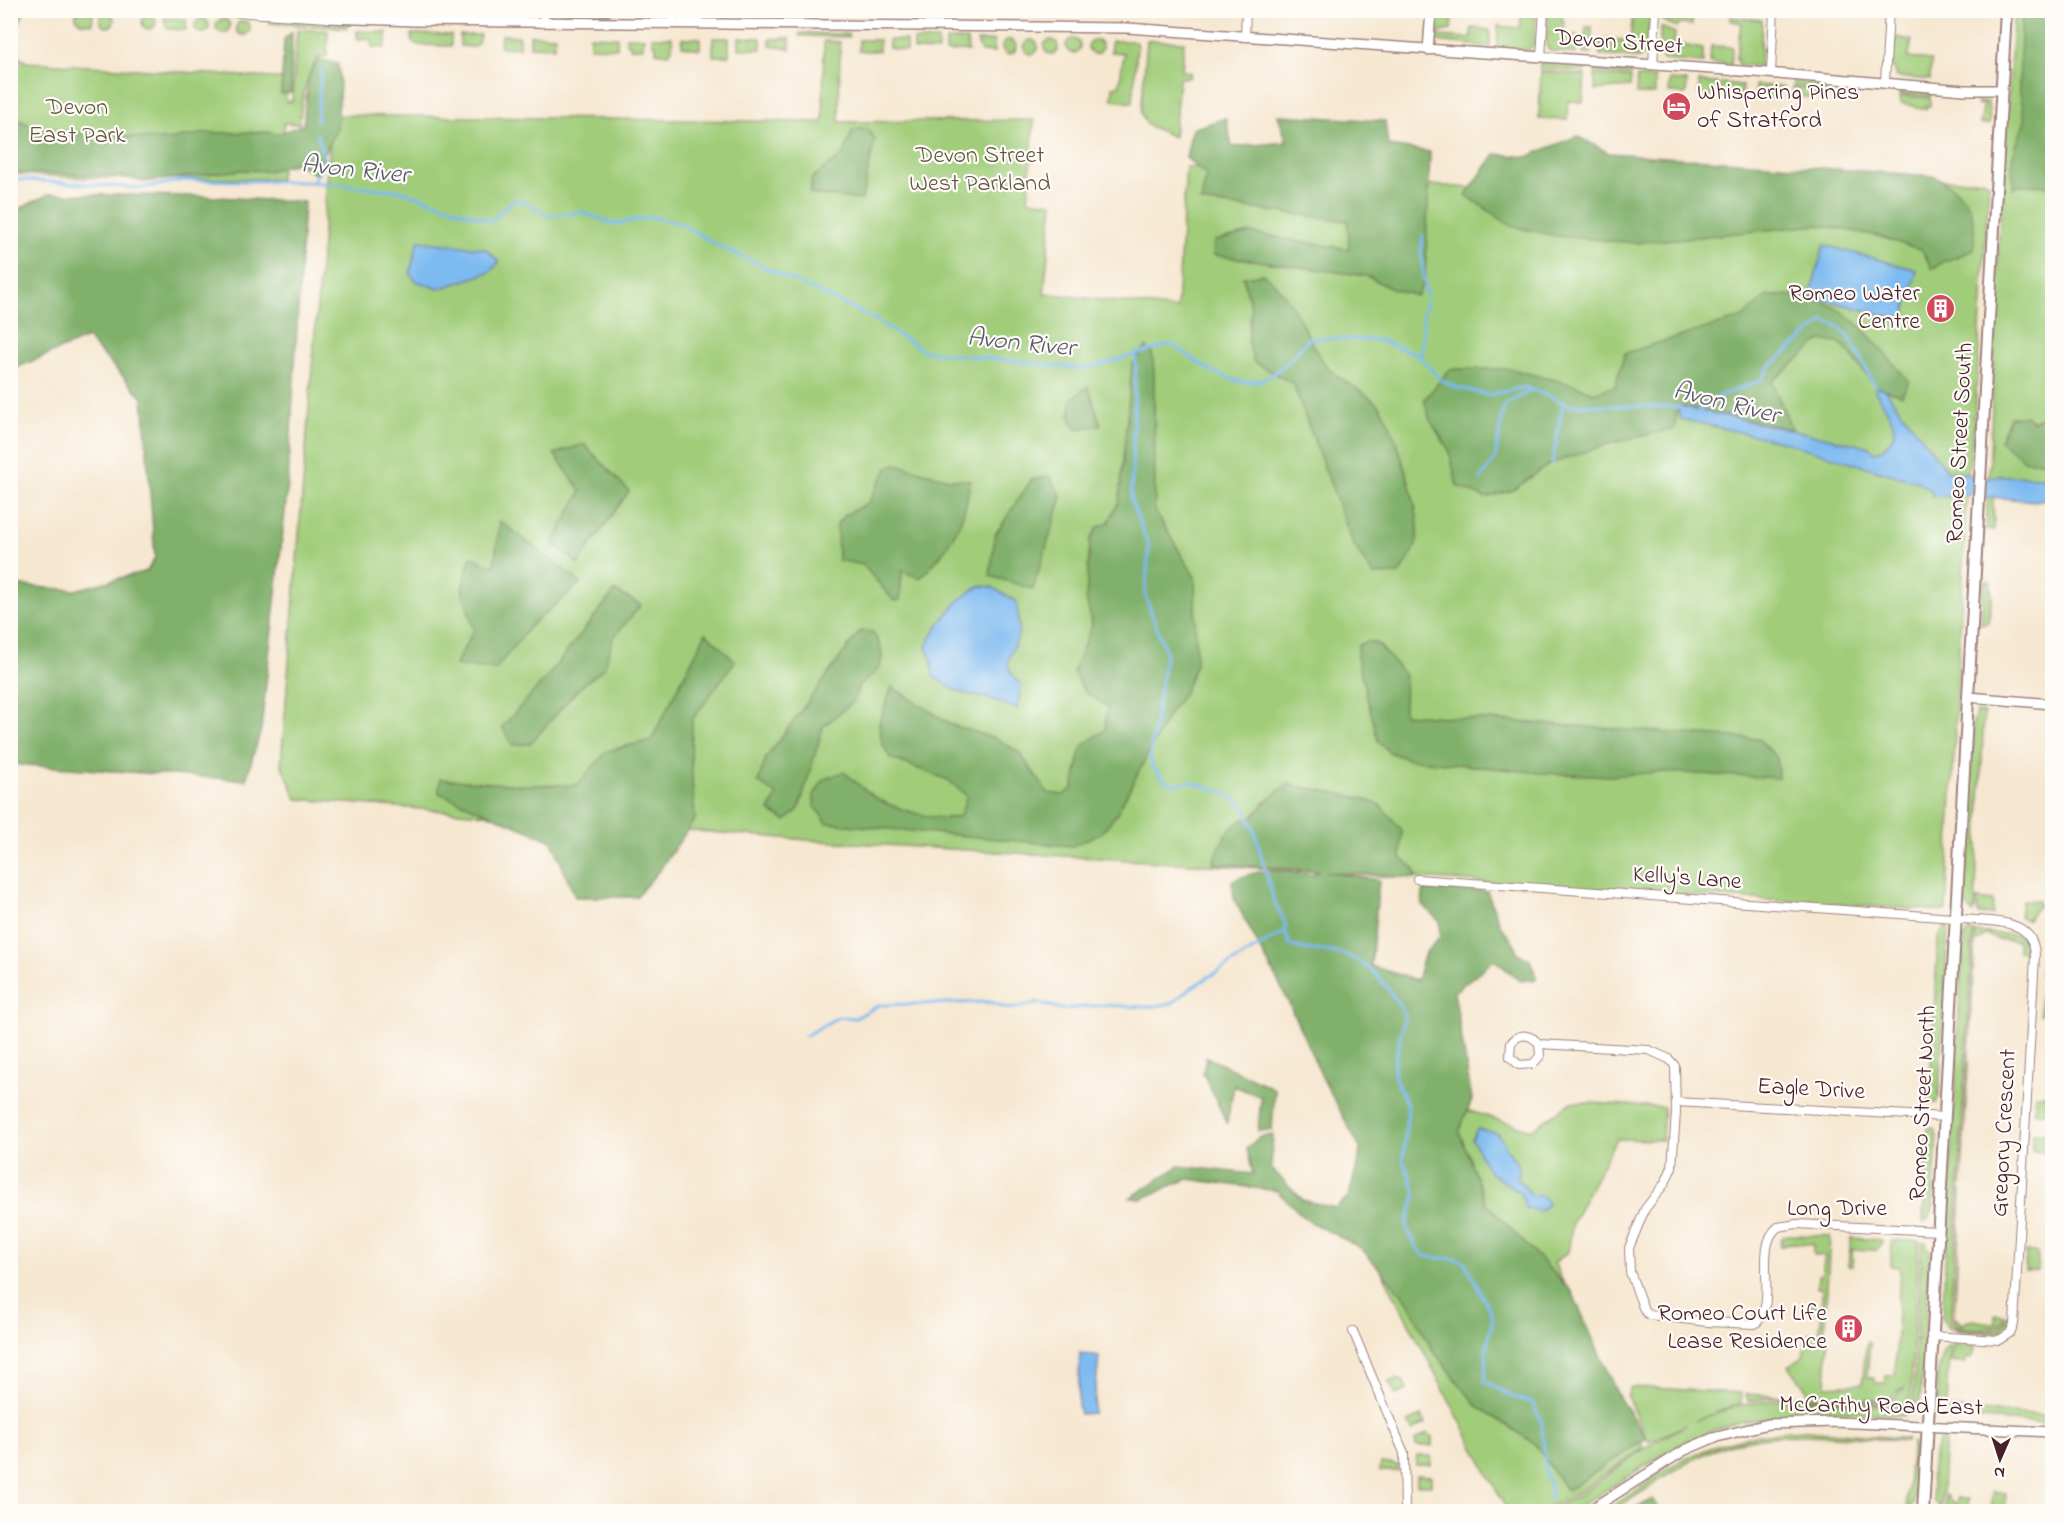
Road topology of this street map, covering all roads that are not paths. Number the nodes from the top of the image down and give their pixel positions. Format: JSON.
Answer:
{"nodes":[{"id":1,"x":201,"y":10,"type":"edge"},
{"id":2,"x":416,"y":10,"type":"edge"},
{"id":3,"x":544,"y":10,"type":"edge"},
{"id":4,"x":674,"y":10,"type":"edge"},
{"id":5,"x":1246,"y":10,"type":"edge"},
{"id":6,"x":1431,"y":10,"type":"edge"},
{"id":7,"x":1544,"y":10,"type":"edge"},
{"id":8,"x":1656,"y":10,"type":"edge"},
{"id":9,"x":1774,"y":10,"type":"edge"},
{"id":10,"x":1889,"y":10,"type":"edge"},
{"id":11,"x":2006,"y":10,"type":"edge"},
{"id":12,"x":217,"y":11,"type":"edge"},
{"id":13,"x":328,"y":14,"type":"edge"},
{"id":14,"x":415,"y":21,"type":"junction"},
{"id":15,"x":543,"y":23,"type":"junction"},
{"id":16,"x":673,"y":24,"type":"junction"},
{"id":17,"x":1245,"y":37,"type":"junction"},
{"id":18,"x":1428,"y":50,"type":"junction"},
{"id":19,"x":1541,"y":57,"type":"junction"},
{"id":20,"x":1653,"y":65,"type":"junction"},
{"id":21,"x":1771,"y":73,"type":"junction"},
{"id":22,"x":1885,"y":82,"type":"junction"},
{"id":23,"x":2002,"y":90,"type":"junction"},
{"id":24,"x":1968,"y":697,"type":"junction"},
{"id":25,"x":2052,"y":704,"type":"edge"},
{"id":26,"x":1417,"y":879,"type":"dead end"},
{"id":27,"x":1954,"y":918,"type":"junction"},
{"id":28,"x":1539,"y":1044,"type":"junction"},
{"id":29,"x":1676,"y":1102,"type":"junction"},
{"id":30,"x":1945,"y":1116,"type":"junction"},
{"id":31,"x":1938,"y":1231,"type":"junction"},
{"id":32,"x":1353,"y":1331,"type":"dead end"},
{"id":33,"x":1931,"y":1336,"type":"junction"},
{"id":34,"x":1926,"y":1425,"type":"junction"},
{"id":35,"x":2052,"y":1432,"type":"edge"},
{"id":36,"x":1405,"y":1512,"type":"edge"},
{"id":37,"x":1587,"y":1512,"type":"edge"},
{"id":38,"x":1923,"y":1512,"type":"edge"}],
"edges":[{"from":1,"to":12,"type":"street"},
{"from":2,"to":14,"type":"street"},
{"from":3,"to":15,"type":"street"},
{"from":4,"to":16,"type":"street"},
{"from":5,"to":17,"type":"street"},
{"from":6,"to":18,"type":"street"},
{"from":7,"to":19,"type":"street"},
{"from":8,"to":20,"type":"street"},
{"from":9,"to":21,"type":"street"},
{"from":10,"to":22,"type":"street"},
{"from":11,"to":23,"type":"main road","name":"Romeo Street South"},
{"from":12,"to":13,"type":"street"},
{"from":13,"to":14,"type":"street"},
{"from":14,"to":15,"type":"street"},
{"from":15,"to":16,"type":"street"},
{"from":16,"to":17,"type":"street","name":"Devon Street"},
{"from":17,"to":18,"type":"street","name":"Devon Street"},
{"from":18,"to":19,"type":"street","name":"Devon Street"},
{"from":19,"to":20,"type":"street","name":"Devon Street"},
{"from":20,"to":21,"type":"street","name":"Devon Street"},
{"from":21,"to":22,"type":"street","name":"Devon Street"},
{"from":22,"to":23,"type":"street","name":"Devon Street"},
{"from":23,"to":24,"type":"main road","name":"Romeo Street South"},
{"from":24,"to":25,"type":"street"},
{"from":24,"to":27,"type":"main road","name":"Romeo Street North"},
{"from":26,"to":27,"type":"street","name":"Kelly's Lane"},
{"from":27,"to":30,"type":"main road","name":"Romeo Street North"},
{"from":27,"to":33,"type":"street","name":"Gregory Crescent"},
{"from":28,"to":28,"type":"street","name":"Long Drive"},
{"from":28,"to":29,"type":"street","name":"Long Drive"},
{"from":29,"to":30,"type":"street","name":"Eagle Drive"},
{"from":29,"to":31,"type":"street","name":"Long Drive"},
{"from":30,"to":31,"type":"main road","name":"Romeo Street North"},
{"from":31,"to":33,"type":"main road","name":"Romeo Street North"},
{"from":32,"to":36,"type":"street"},
{"from":33,"to":34,"type":"main road","name":"Romeo Street North"},
{"from":34,"to":35,"type":"street","name":"McCarthy Road East"},
{"from":34,"to":37,"type":"street","name":"McCarthy Road East"},
{"from":34,"to":38,"type":"main road","name":"Romeo Street North"}]}
